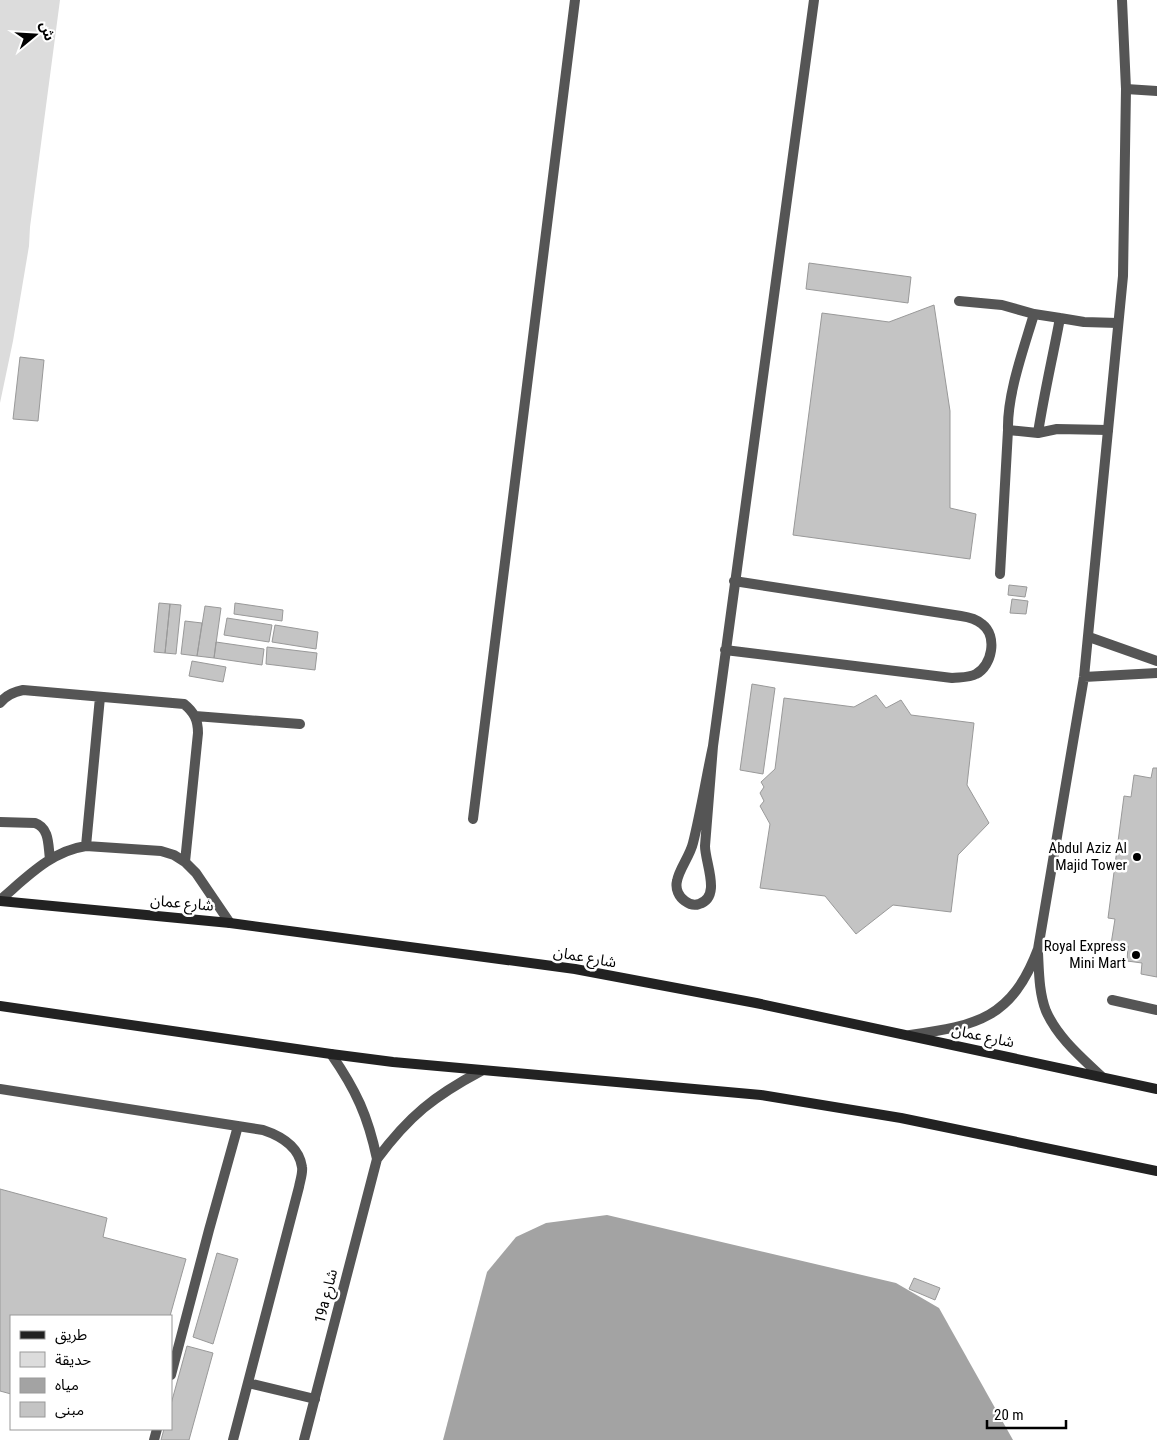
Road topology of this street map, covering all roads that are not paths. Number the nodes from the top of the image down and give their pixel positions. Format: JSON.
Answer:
{"nodes":[{"id":1,"x":575,"y":0,"type":"edge"},
{"id":2,"x":814,"y":0,"type":"edge"},
{"id":3,"x":1122,"y":0,"type":"edge"},
{"id":4,"x":1126,"y":89,"type":"junction"},
{"id":5,"x":1157,"y":91,"type":"edge"},
{"id":6,"x":959,"y":301,"type":"dead end"},
{"id":7,"x":1034,"y":314,"type":"junction"},
{"id":8,"x":1060,"y":318,"type":"junction"},
{"id":9,"x":1118,"y":323,"type":"junction"},
{"id":10,"x":1008,"y":430,"type":"junction"},
{"id":11,"x":1108,"y":430,"type":"junction"},
{"id":12,"x":1038,"y":434,"type":"junction"},
{"id":13,"x":1000,"y":574,"type":"dead end"},
{"id":14,"x":734,"y":581,"type":"junction"},
{"id":15,"x":1089,"y":637,"type":"junction"},
{"id":16,"x":725,"y":650,"type":"junction"},
{"id":17,"x":1157,"y":661,"type":"edge"},
{"id":18,"x":1157,"y":673,"type":"edge"},
{"id":19,"x":1084,"y":678,"type":"junction"},
{"id":20,"x":100,"y":697,"type":"junction"},
{"id":21,"x":0,"y":703,"type":"edge"},
{"id":22,"x":196,"y":716,"type":"junction"},
{"id":23,"x":300,"y":724,"type":"dead end"},
{"id":24,"x":713,"y":746,"type":"junction"},
{"id":25,"x":473,"y":819,"type":"dead end"},
{"id":26,"x":0,"y":822,"type":"edge"},
{"id":27,"x":86,"y":846,"type":"junction"},
{"id":28,"x":50,"y":859,"type":"junction"},
{"id":29,"x":185,"y":862,"type":"junction"},
{"id":30,"x":0,"y":901,"type":"edge"},
{"id":31,"x":230,"y":923,"type":"junction"},
{"id":32,"x":1038,"y":949,"type":"junction"},
{"id":33,"x":1112,"y":1000,"type":"dead end"},
{"id":34,"x":0,"y":1006,"type":"edge"},
{"id":35,"x":1157,"y":1010,"type":"edge"},
{"id":36,"x":908,"y":1035,"type":"junction"},
{"id":37,"x":330,"y":1054,"type":"junction"},
{"id":38,"x":481,"y":1071,"type":"junction"},
{"id":39,"x":1102,"y":1077,"type":"junction"},
{"id":40,"x":0,"y":1089,"type":"edge"},
{"id":41,"x":1157,"y":1089,"type":"edge"},
{"id":42,"x":238,"y":1126,"type":"junction"},
{"id":43,"x":377,"y":1158,"type":"junction"},
{"id":44,"x":1157,"y":1171,"type":"edge"},
{"id":45,"x":172,"y":1371,"type":"edge"},
{"id":46,"x":248,"y":1384,"type":"junction"},
{"id":47,"x":315,"y":1399,"type":"junction"},
{"id":48,"x":233,"y":1440,"type":"edge"},
{"id":49,"x":304,"y":1440,"type":"edge"}],
"edges":[{"from":1,"to":25,"type":"street"},
{"from":2,"to":14,"type":"street"},
{"from":3,"to":4,"type":"street"},
{"from":4,"to":5,"type":"street"},
{"from":4,"to":9,"type":"street"},
{"from":6,"to":7,"type":"street"},
{"from":7,"to":8,"type":"street"},
{"from":7,"to":10,"type":"street"},
{"from":8,"to":9,"type":"street"},
{"from":8,"to":12,"type":"street"},
{"from":9,"to":11,"type":"street"},
{"from":10,"to":12,"type":"street"},
{"from":10,"to":13,"type":"street"},
{"from":11,"to":12,"type":"street"},
{"from":11,"to":15,"type":"street"},
{"from":14,"to":16,"type":"street"},
{"from":14,"to":16,"type":"street"},
{"from":15,"to":17,"type":"street"},
{"from":15,"to":19,"type":"street"},
{"from":16,"to":24,"type":"street"},
{"from":18,"to":19,"type":"street"},
{"from":19,"to":32,"type":"street"},
{"from":20,"to":21,"type":"street"},
{"from":20,"to":22,"type":"street"},
{"from":20,"to":27,"type":"street"},
{"from":22,"to":23,"type":"street"},
{"from":22,"to":29,"type":"street"},
{"from":24,"to":24,"type":"street"},
{"from":26,"to":28,"type":"street"},
{"from":27,"to":28,"type":"street"},
{"from":27,"to":29,"type":"street"},
{"from":28,"to":30,"type":"street"},
{"from":29,"to":31,"type":"street"},
{"from":30,"to":31,"type":"street","name":"شارع عمان"},
{"from":31,"to":36,"type":"street","name":"شارع عمان"},
{"from":32,"to":36,"type":"street"},
{"from":32,"to":39,"type":"street"},
{"from":33,"to":35,"type":"street"},
{"from":34,"to":37,"type":"street"},
{"from":36,"to":39,"type":"street","name":"شارع عمان"},
{"from":37,"to":38,"type":"street"},
{"from":37,"to":43,"type":"street","name":"19a شارع"},
{"from":38,"to":43,"type":"street","name":"19a شارع"},
{"from":38,"to":44,"type":"street"},
{"from":39,"to":41,"type":"street","name":"شارع عمان"},
{"from":40,"to":42,"type":"street"},
{"from":42,"to":45,"type":"street"},
{"from":42,"to":46,"type":"street"},
{"from":43,"to":47,"type":"street","name":"19a شارع"},
{"from":46,"to":47,"type":"street"},
{"from":46,"to":48,"type":"street"},
{"from":47,"to":49,"type":"street","name":"19a شارع"}]}
